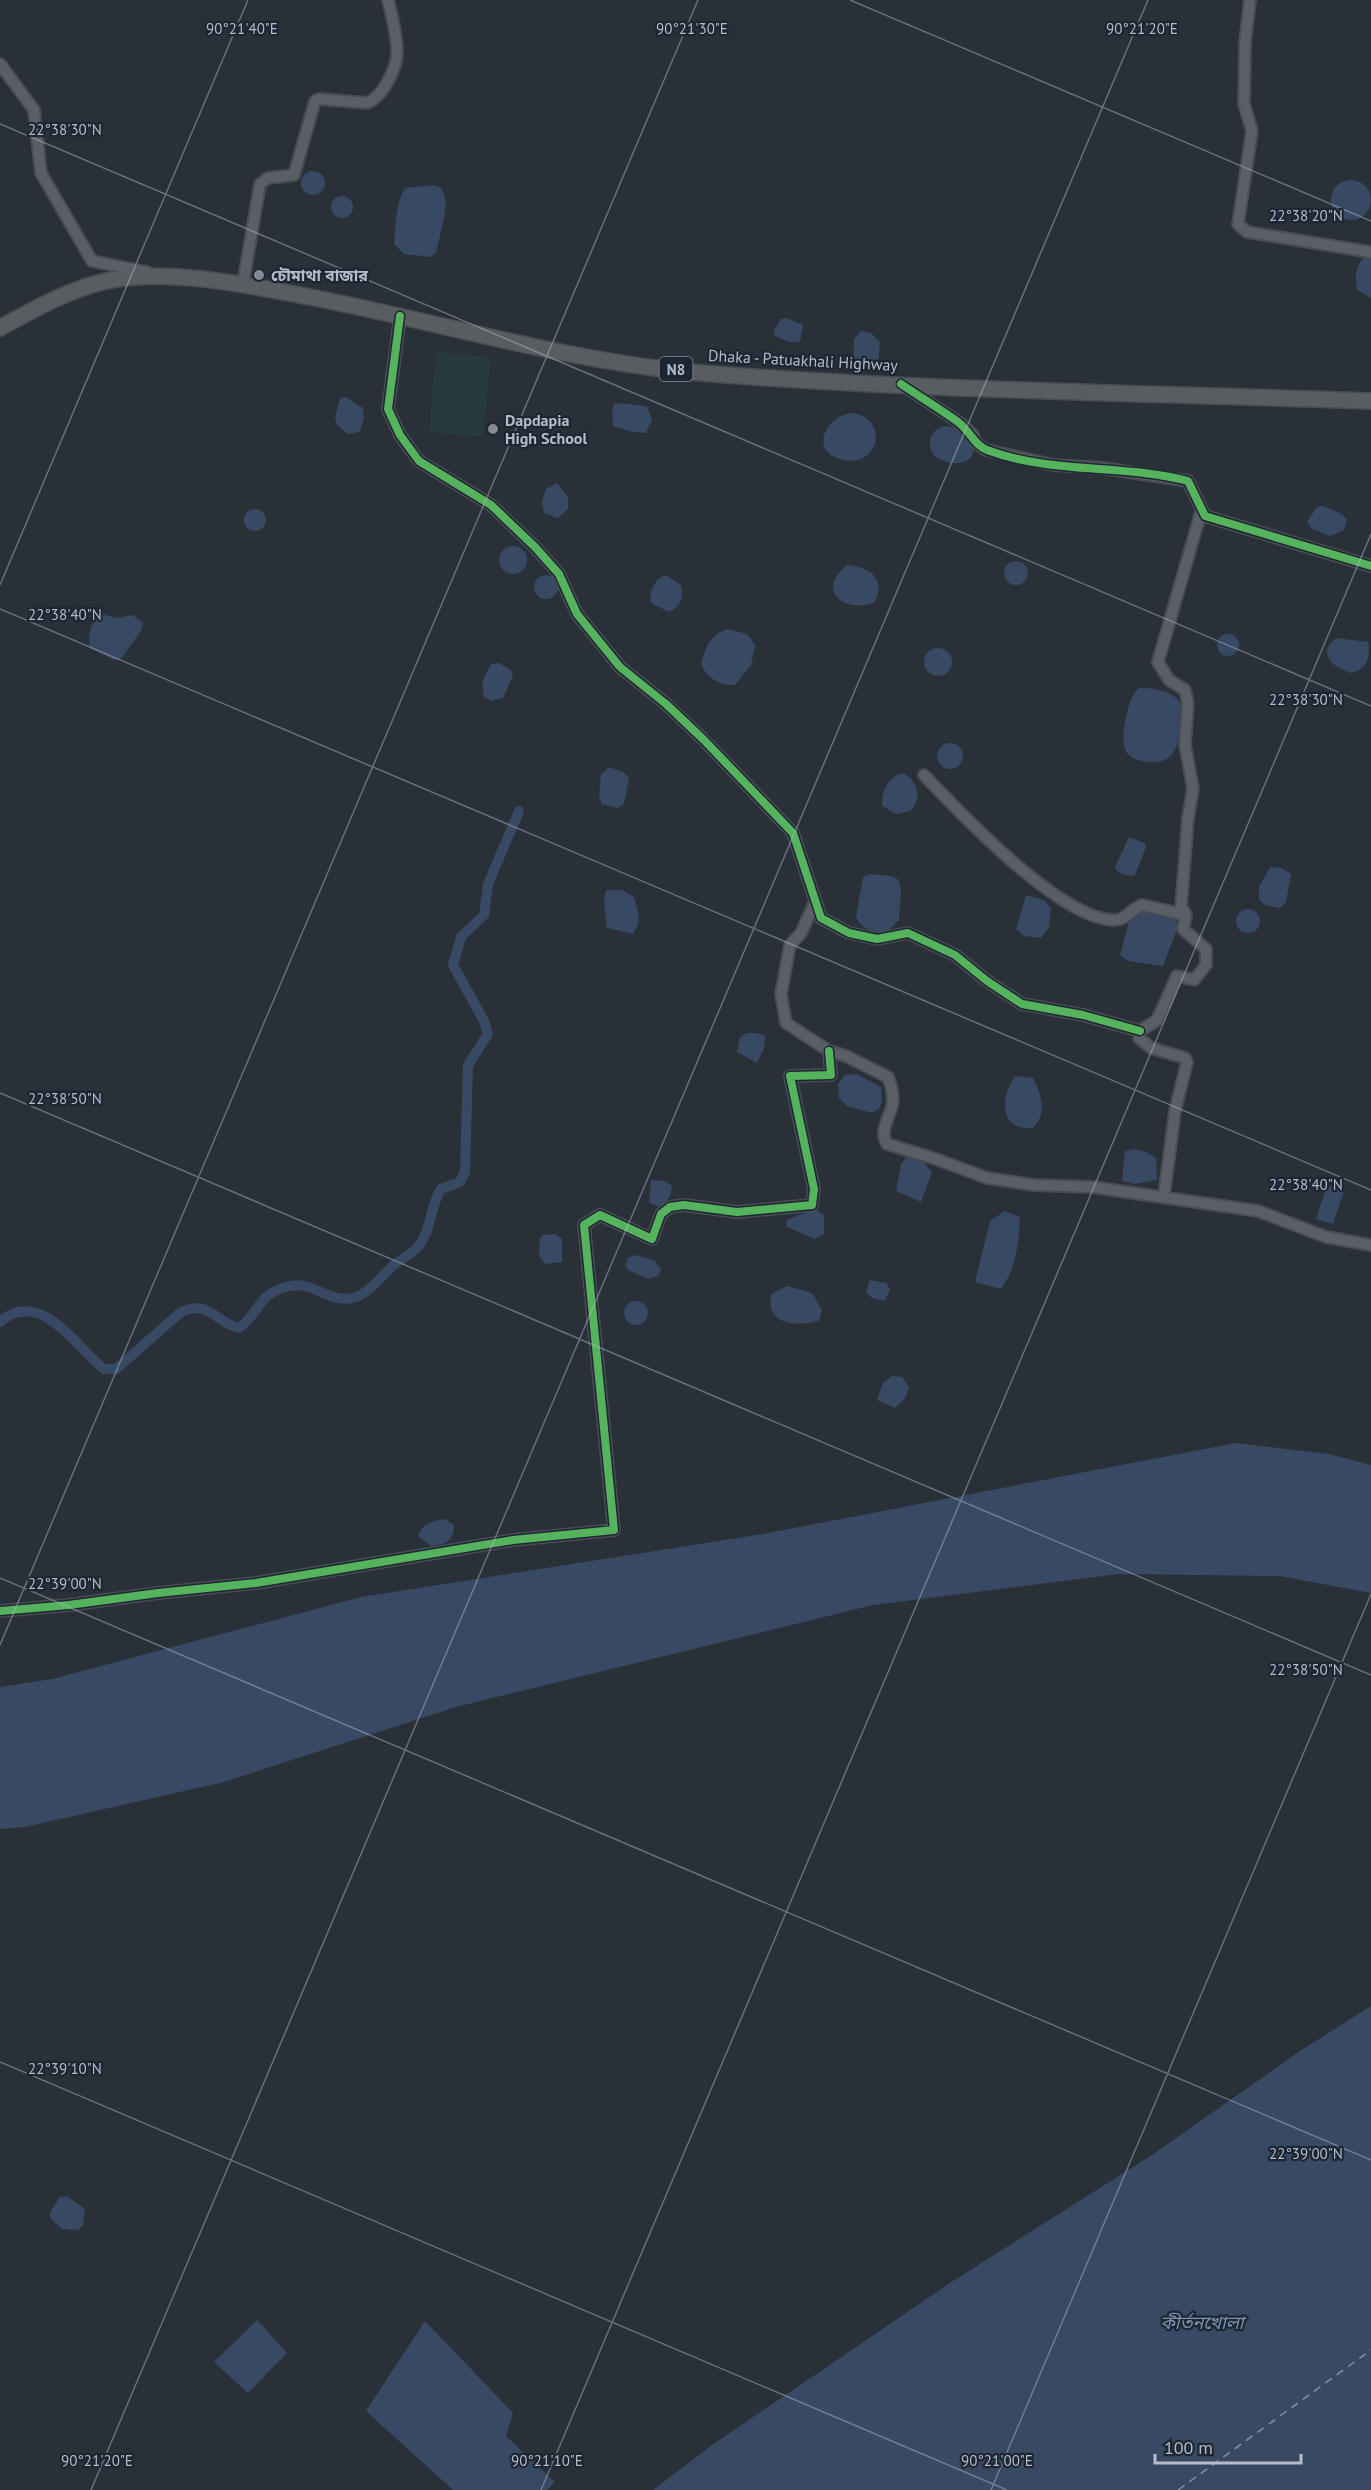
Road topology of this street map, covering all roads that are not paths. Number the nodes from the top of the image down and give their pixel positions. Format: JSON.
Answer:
{"nodes":[{"id":1,"x":388,"y":0,"type":"edge"},
{"id":2,"x":1250,"y":0,"type":"edge"},
{"id":3,"x":0,"y":64,"type":"edge"},
{"id":4,"x":1371,"y":252,"type":"edge"},
{"id":5,"x":168,"y":277,"type":"junction"},
{"id":6,"x":243,"y":284,"type":"junction"},
{"id":7,"x":400,"y":316,"type":"junction"},
{"id":8,"x":0,"y":328,"type":"edge"},
{"id":9,"x":901,"y":384,"type":"junction"},
{"id":10,"x":1371,"y":401,"type":"edge"},
{"id":11,"x":1201,"y":512,"type":"junction"},
{"id":12,"x":1371,"y":566,"type":"edge"},
{"id":13,"x":924,"y":775,"type":"dead end"},
{"id":14,"x":815,"y":902,"type":"junction"},
{"id":15,"x":1186,"y":915,"type":"junction"},
{"id":16,"x":1140,"y":1031,"type":"junction"},
{"id":17,"x":829,"y":1051,"type":"junction"},
{"id":18,"x":1164,"y":1196,"type":"junction"},
{"id":19,"x":1371,"y":1245,"type":"edge"},
{"id":20,"x":0,"y":1611,"type":"edge"}],
"edges":[{"from":1,"to":6,"type":"street"},
{"from":2,"to":4,"type":"street"},
{"from":3,"to":5,"type":"street"},
{"from":5,"to":6,"type":"highway","name":"Dhaka - Patuakhali Highway","number":"N8"},
{"from":5,"to":8,"type":"highway","name":"Dhaka - Patuakhali Highway","number":"N8"},
{"from":6,"to":7,"type":"highway","name":"Dhaka - Patuakhali Highway","number":"N8"},
{"from":7,"to":9,"type":"highway","name":"Dhaka - Patuakhali Highway","number":"N8"},
{"from":7,"to":14,"type":"street"},
{"from":9,"to":10,"type":"highway","name":"Dhaka - Patuakhali Highway","number":"N8"},
{"from":9,"to":11,"type":"street"},
{"from":11,"to":12,"type":"street"},
{"from":11,"to":15,"type":"street"},
{"from":13,"to":15,"type":"street"},
{"from":14,"to":16,"type":"street"},
{"from":14,"to":17,"type":"street"},
{"from":15,"to":16,"type":"street"},
{"from":16,"to":18,"type":"street"},
{"from":17,"to":18,"type":"street"},
{"from":17,"to":20,"type":"street"},
{"from":18,"to":19,"type":"street"}]}
